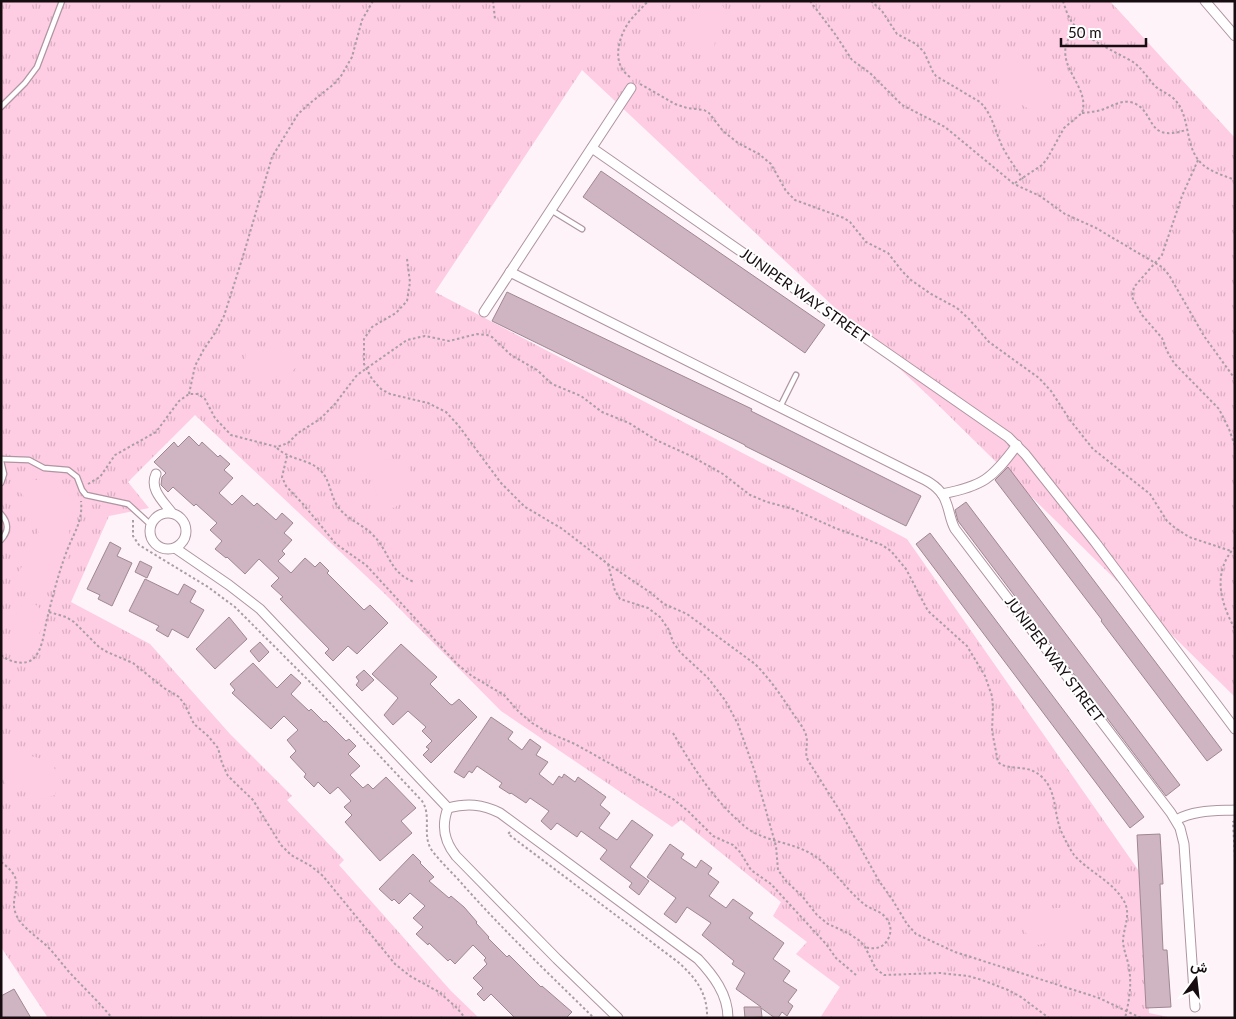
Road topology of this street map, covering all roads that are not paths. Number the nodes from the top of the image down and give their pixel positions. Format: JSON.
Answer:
{"nodes":[{"id":1,"x":62,"y":1,"type":"edge"},
{"id":2,"x":1205,"y":1,"type":"edge"},
{"id":3,"x":1235,"y":36,"type":"edge"},
{"id":4,"x":634,"y":83,"type":"road end"},
{"id":5,"x":1,"y":106,"type":"edge"},
{"id":6,"x":592,"y":148,"type":"junction"},
{"id":7,"x":551,"y":210,"type":"junction"},
{"id":8,"x":582,"y":229,"type":"dead end"},
{"id":9,"x":510,"y":272,"type":"junction"},
{"id":10,"x":484,"y":312,"type":"dead end"},
{"id":11,"x":796,"y":375,"type":"dead end"},
{"id":12,"x":780,"y":407,"type":"junction"},
{"id":13,"x":1017,"y":445,"type":"junction"},
{"id":14,"x":1,"y":460,"type":"edge"},
{"id":15,"x":156,"y":474,"type":"dead end"},
{"id":16,"x":1,"y":483,"type":"edge"},
{"id":17,"x":942,"y":494,"type":"junction"},
{"id":18,"x":172,"y":513,"type":"junction"},
{"id":19,"x":1,"y":514,"type":"edge"},
{"id":20,"x":151,"y":525,"type":"junction"},
{"id":21,"x":1,"y":540,"type":"edge"},
{"id":22,"x":175,"y":548,"type":"junction"},
{"id":23,"x":1235,"y":729,"type":"edge"},
{"id":24,"x":448,"y":808,"type":"junction"},
{"id":25,"x":1235,"y":810,"type":"edge"},
{"id":26,"x":1176,"y":820,"type":"junction"},
{"id":27,"x":1195,"y":1007,"type":"dead end"},
{"id":28,"x":618,"y":1018,"type":"edge"},
{"id":29,"x":728,"y":1018,"type":"edge"}],
"edges":[{"from":1,"to":5,"type":"lane"},
{"from":2,"to":3,"type":"street"},
{"from":4,"to":6,"type":"street"},
{"from":6,"to":7,"type":"street"},
{"from":6,"to":13,"type":"street","name":"JUNIPER WAY STREET"},
{"from":7,"to":8,"type":"lane"},
{"from":7,"to":9,"type":"street"},
{"from":9,"to":10,"type":"street"},
{"from":9,"to":12,"type":"street"},
{"from":11,"to":12,"type":"lane"},
{"from":12,"to":17,"type":"street"},
{"from":13,"to":17,"type":"street"},
{"from":13,"to":23,"type":"street","name":"JUNIPER WAY STREET"},
{"from":14,"to":16,"type":"lane"},
{"from":14,"to":20,"type":"lane"},
{"from":15,"to":18,"type":"street"},
{"from":17,"to":26,"type":"street","name":"JUNIPER WAY STREET"},
{"from":18,"to":20,"type":"street"},
{"from":18,"to":22,"type":"street"},
{"from":19,"to":21,"type":"lane"},
{"from":20,"to":22,"type":"street"},
{"from":22,"to":24,"type":"street"},
{"from":24,"to":28,"type":"street"},
{"from":24,"to":29,"type":"street"},
{"from":25,"to":26,"type":"street"},
{"from":26,"to":27,"type":"street","name":"JUNIPER WAY STREET"}]}
